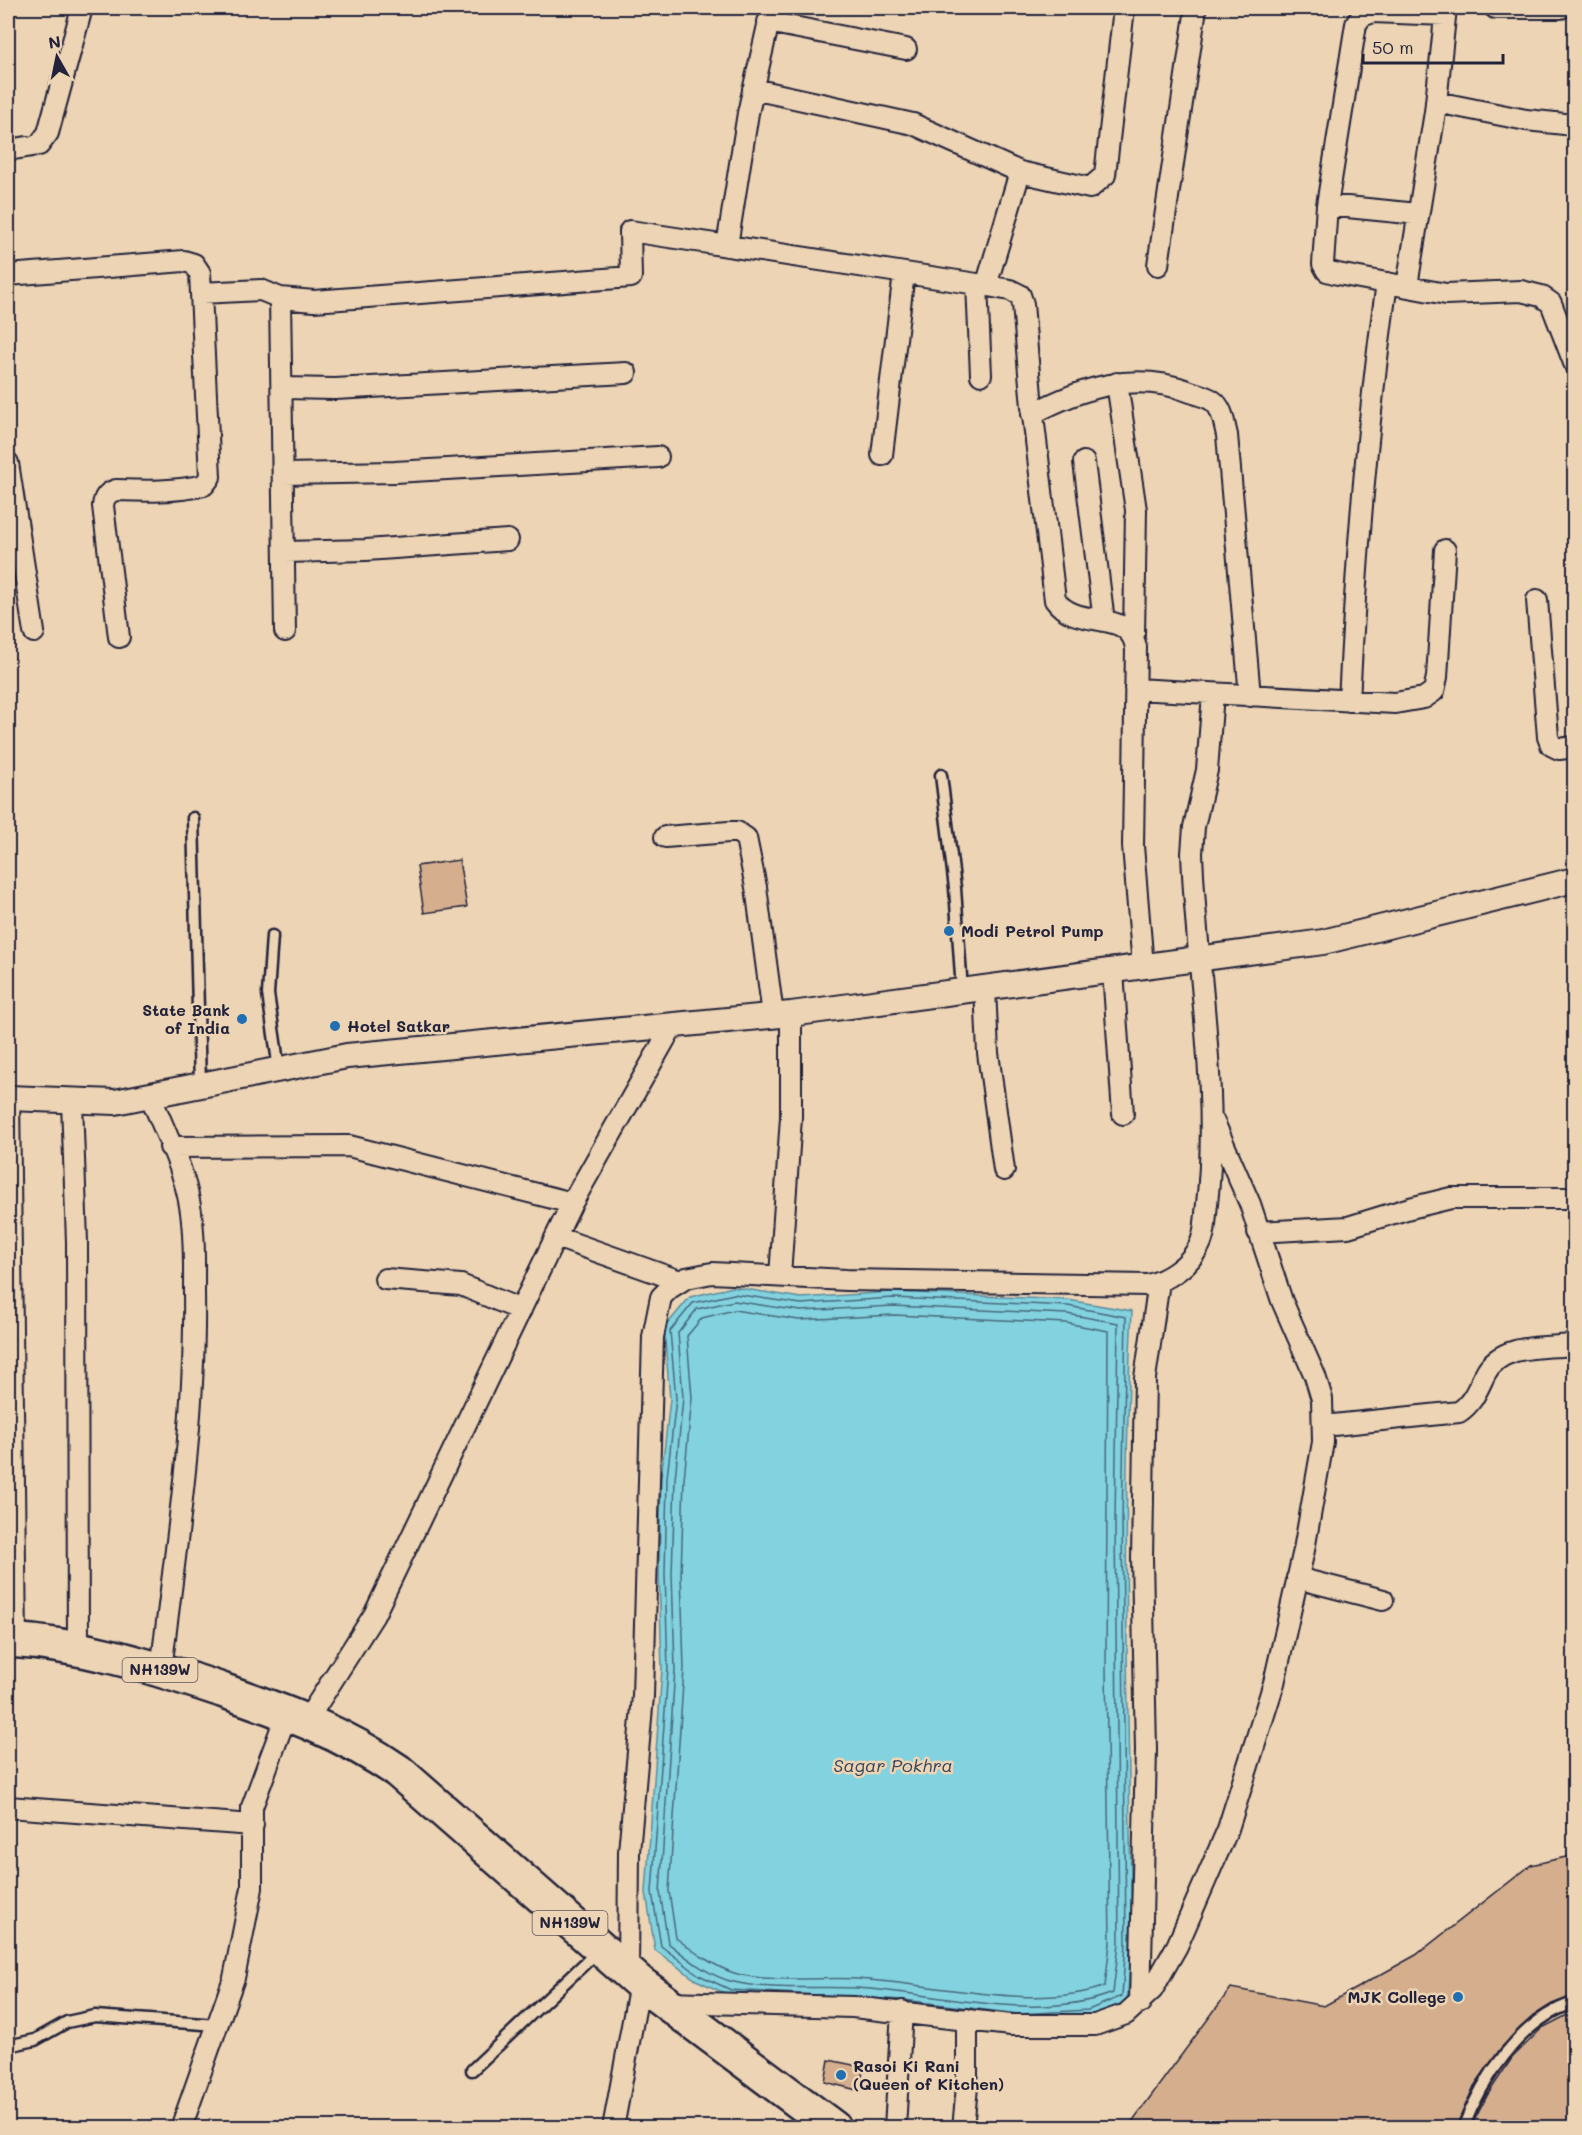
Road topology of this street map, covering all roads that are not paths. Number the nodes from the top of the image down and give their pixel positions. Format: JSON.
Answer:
{"nodes":[{"id":1,"x":82,"y":8,"type":"edge"},
{"id":2,"x":1124,"y":8,"type":"edge"},
{"id":3,"x":1196,"y":8,"type":"edge"},
{"id":4,"x":1495,"y":8,"type":"edge"},
{"id":5,"x":1561,"y":8,"type":"edge"},
{"id":6,"x":1446,"y":11,"type":"edge"},
{"id":7,"x":770,"y":15,"type":"edge"},
{"id":8,"x":906,"y":49,"type":"dead end"},
{"id":9,"x":753,"y":89,"type":"junction"},
{"id":10,"x":1436,"y":102,"type":"junction"},
{"id":11,"x":1575,"y":125,"type":"edge"},
{"id":12,"x":8,"y":150,"type":"edge"},
{"id":13,"x":1020,"y":172,"type":"junction"},
{"id":14,"x":1327,"y":205,"type":"junction"},
{"id":15,"x":1418,"y":214,"type":"junction"},
{"id":16,"x":727,"y":246,"type":"junction"},
{"id":17,"x":1158,"y":265,"type":"dead end"},
{"id":18,"x":904,"y":273,"type":"junction"},
{"id":19,"x":8,"y":275,"type":"edge"},
{"id":20,"x":1387,"y":283,"type":"junction"},
{"id":21,"x":982,"y":285,"type":"junction"},
{"id":22,"x":1407,"y":286,"type":"junction"},
{"id":23,"x":201,"y":293,"type":"junction"},
{"id":24,"x":280,"y":298,"type":"junction"},
{"id":25,"x":1575,"y":363,"type":"edge"},
{"id":26,"x":626,"y":373,"type":"dead end"},
{"id":27,"x":981,"y":375,"type":"dead end"},
{"id":28,"x":1117,"y":383,"type":"junction"},
{"id":29,"x":283,"y":388,"type":"junction"},
{"id":30,"x":1032,"y":405,"type":"junction"},
{"id":31,"x":882,"y":455,"type":"dead end"},
{"id":32,"x":658,"y":457,"type":"dead end"},
{"id":33,"x":1084,"y":462,"type":"dead end"},
{"id":34,"x":8,"y":464,"type":"edge"},
{"id":35,"x":284,"y":474,"type":"junction"},
{"id":36,"x":508,"y":540,"type":"dead end"},
{"id":37,"x":1445,"y":550,"type":"dead end"},
{"id":38,"x":285,"y":552,"type":"junction"},
{"id":39,"x":1537,"y":600,"type":"dead end"},
{"id":40,"x":1104,"y":621,"type":"junction"},
{"id":41,"x":285,"y":631,"type":"dead end"},
{"id":42,"x":34,"y":632,"type":"dead end"},
{"id":43,"x":1134,"y":635,"type":"junction"},
{"id":44,"x":119,"y":637,"type":"dead end"},
{"id":45,"x":1135,"y":689,"type":"junction"},
{"id":46,"x":1213,"y":694,"type":"junction"},
{"id":47,"x":1250,"y":696,"type":"junction"},
{"id":48,"x":1349,"y":701,"type":"junction"},
{"id":49,"x":1575,"y":747,"type":"edge"},
{"id":50,"x":941,"y":775,"type":"dead end"},
{"id":51,"x":193,"y":818,"type":"dead end"},
{"id":52,"x":665,"y":837,"type":"dead end"},
{"id":53,"x":1575,"y":879,"type":"edge"},
{"id":54,"x":272,"y":936,"type":"dead end"},
{"id":55,"x":1198,"y":959,"type":"junction"},
{"id":56,"x":1143,"y":967,"type":"junction"},
{"id":57,"x":1113,"y":971,"type":"junction"},
{"id":58,"x":973,"y":989,"type":"junction"},
{"id":59,"x":782,"y":1015,"type":"junction"},
{"id":60,"x":673,"y":1025,"type":"junction"},
{"id":61,"x":279,"y":1069,"type":"junction"},
{"id":62,"x":200,"y":1085,"type":"junction"},
{"id":63,"x":150,"y":1095,"type":"junction"},
{"id":64,"x":8,"y":1098,"type":"edge"},
{"id":65,"x":72,"y":1102,"type":"junction"},
{"id":66,"x":1123,"y":1114,"type":"dead end"},
{"id":67,"x":1210,"y":1114,"type":"junction"},
{"id":68,"x":170,"y":1148,"type":"junction"},
{"id":69,"x":1004,"y":1170,"type":"dead end"},
{"id":70,"x":1575,"y":1198,"type":"edge"},
{"id":71,"x":572,"y":1203,"type":"junction"},
{"id":72,"x":1258,"y":1232,"type":"junction"},
{"id":73,"x":556,"y":1237,"type":"junction"},
{"id":74,"x":780,"y":1276,"type":"junction"},
{"id":75,"x":385,"y":1279,"type":"dead end"},
{"id":76,"x":680,"y":1281,"type":"junction"},
{"id":77,"x":1159,"y":1282,"type":"junction"},
{"id":78,"x":521,"y":1310,"type":"junction"},
{"id":79,"x":1575,"y":1345,"type":"edge"},
{"id":80,"x":1324,"y":1426,"type":"junction"},
{"id":81,"x":1297,"y":1578,"type":"junction"},
{"id":82,"x":1383,"y":1600,"type":"dead end"},
{"id":83,"x":12,"y":1640,"type":"edge"},
{"id":84,"x":78,"y":1648,"type":"junction"},
{"id":85,"x":160,"y":1670,"type":"junction"},
{"id":86,"x":297,"y":1716,"type":"junction"},
{"id":87,"x":8,"y":1807,"type":"edge"},
{"id":88,"x":253,"y":1826,"type":"junction"},
{"id":89,"x":601,"y":1949,"type":"junction"},
{"id":90,"x":644,"y":1986,"type":"junction"},
{"id":91,"x":1575,"y":2002,"type":"edge"},
{"id":92,"x":1140,"y":2003,"type":"junction"},
{"id":93,"x":902,"y":2011,"type":"junction"},
{"id":94,"x":967,"y":2019,"type":"junction"},
{"id":95,"x":217,"y":2025,"type":"junction"},
{"id":96,"x":8,"y":2046,"type":"edge"},
{"id":97,"x":472,"y":2070,"type":"dead end"},
{"id":98,"x":181,"y":2127,"type":"edge"},
{"id":99,"x":613,"y":2127,"type":"edge"},
{"id":100,"x":834,"y":2127,"type":"edge"},
{"id":101,"x":894,"y":2127,"type":"edge"},
{"id":102,"x":963,"y":2127,"type":"edge"},
{"id":103,"x":1463,"y":2127,"type":"edge"}],
"edges":[{"from":1,"to":12,"type":"street"},
{"from":2,"to":13,"type":"street"},
{"from":3,"to":17,"type":"street"},
{"from":4,"to":5,"type":"street"},
{"from":6,"to":10,"type":"street"},
{"from":6,"to":14,"type":"street"},
{"from":7,"to":8,"type":"street"},
{"from":7,"to":9,"type":"street"},
{"from":9,"to":13,"type":"street"},
{"from":9,"to":16,"type":"street"},
{"from":10,"to":11,"type":"street"},
{"from":10,"to":15,"type":"street"},
{"from":13,"to":21,"type":"street"},
{"from":14,"to":15,"type":"street"},
{"from":14,"to":20,"type":"street"},
{"from":15,"to":22,"type":"street"},
{"from":16,"to":18,"type":"street"},
{"from":16,"to":24,"type":"street"},
{"from":18,"to":21,"type":"street"},
{"from":18,"to":31,"type":"street"},
{"from":19,"to":23,"type":"street"},
{"from":20,"to":22,"type":"street"},
{"from":20,"to":48,"type":"street"},
{"from":21,"to":27,"type":"street"},
{"from":21,"to":30,"type":"street"},
{"from":22,"to":25,"type":"street"},
{"from":23,"to":24,"type":"street"},
{"from":23,"to":44,"type":"street"},
{"from":24,"to":29,"type":"street"},
{"from":26,"to":29,"type":"street"},
{"from":28,"to":30,"type":"street"},
{"from":28,"to":43,"type":"street"},
{"from":28,"to":47,"type":"street"},
{"from":29,"to":35,"type":"street"},
{"from":30,"to":40,"type":"street"},
{"from":32,"to":35,"type":"street"},
{"from":33,"to":40,"type":"street"},
{"from":34,"to":42,"type":"street"},
{"from":35,"to":38,"type":"street"},
{"from":36,"to":38,"type":"street"},
{"from":37,"to":48,"type":"street"},
{"from":38,"to":41,"type":"street"},
{"from":39,"to":49,"type":"street"},
{"from":40,"to":43,"type":"street"},
{"from":43,"to":45,"type":"street"},
{"from":45,"to":46,"type":"street"},
{"from":45,"to":56,"type":"street"},
{"from":46,"to":47,"type":"street"},
{"from":46,"to":55,"type":"street"},
{"from":47,"to":48,"type":"street"},
{"from":50,"to":58,"type":"lane"},
{"from":51,"to":62,"type":"lane"},
{"from":52,"to":59,"type":"street"},
{"from":53,"to":55,"type":"street"},
{"from":54,"to":61,"type":"lane"},
{"from":55,"to":56,"type":"street"},
{"from":55,"to":67,"type":"street"},
{"from":56,"to":57,"type":"street"},
{"from":57,"to":58,"type":"street"},
{"from":57,"to":66,"type":"street"},
{"from":58,"to":59,"type":"street"},
{"from":58,"to":69,"type":"street"},
{"from":59,"to":60,"type":"street"},
{"from":59,"to":74,"type":"street"},
{"from":60,"to":61,"type":"street"},
{"from":60,"to":71,"type":"street"},
{"from":61,"to":62,"type":"street"},
{"from":62,"to":63,"type":"street"},
{"from":63,"to":65,"type":"street"},
{"from":63,"to":68,"type":"street"},
{"from":64,"to":65,"type":"street"},
{"from":64,"to":83,"type":"street"},
{"from":65,"to":84,"type":"street"},
{"from":67,"to":72,"type":"street"},
{"from":67,"to":77,"type":"street"},
{"from":68,"to":71,"type":"street"},
{"from":68,"to":85,"type":"street"},
{"from":70,"to":72,"type":"street"},
{"from":71,"to":73,"type":"street"},
{"from":72,"to":80,"type":"street"},
{"from":73,"to":76,"type":"street"},
{"from":73,"to":78,"type":"street"},
{"from":74,"to":76,"type":"street"},
{"from":74,"to":77,"type":"street"},
{"from":75,"to":78,"type":"street"},
{"from":76,"to":90,"type":"street"},
{"from":77,"to":92,"type":"street"},
{"from":78,"to":86,"type":"street"},
{"from":79,"to":80,"type":"street"},
{"from":80,"to":81,"type":"street"},
{"from":81,"to":82,"type":"street"},
{"from":81,"to":92,"type":"street"},
{"from":83,"to":84,"type":"highway","number":"NH139W"},
{"from":84,"to":85,"type":"highway","number":"NH139W"},
{"from":85,"to":86,"type":"highway","number":"NH139W"},
{"from":86,"to":88,"type":"street"},
{"from":86,"to":89,"type":"highway","number":"NH139W"},
{"from":87,"to":88,"type":"street"},
{"from":88,"to":95,"type":"street"},
{"from":89,"to":90,"type":"highway","number":"NH139W"},
{"from":89,"to":97,"type":"lane"},
{"from":90,"to":93,"type":"street"},
{"from":90,"to":99,"type":"street"},
{"from":90,"to":100,"type":"highway","number":"NH139W"},
{"from":91,"to":103,"type":"lane"},
{"from":92,"to":94,"type":"street"},
{"from":93,"to":94,"type":"street"},
{"from":93,"to":101,"type":"street"},
{"from":94,"to":102,"type":"street"},
{"from":95,"to":96,"type":"lane"},
{"from":95,"to":98,"type":"street"}]}
